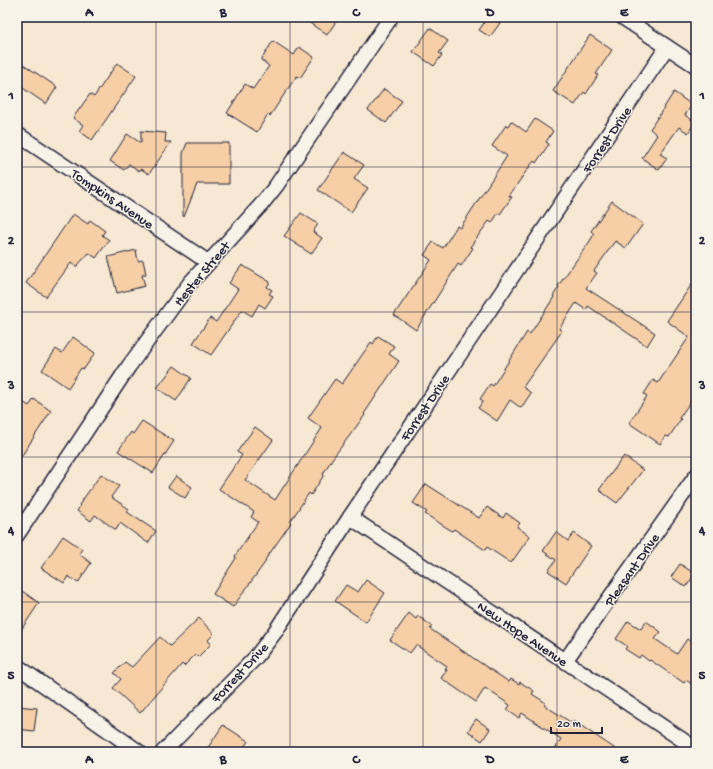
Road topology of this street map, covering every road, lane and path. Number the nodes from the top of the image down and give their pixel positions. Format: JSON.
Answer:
{"nodes":[{"id":1,"x":392,"y":17,"type":"edge"},
{"id":2,"x":622,"y":17,"type":"edge"},
{"id":3,"x":667,"y":47,"type":"junction"},
{"id":4,"x":696,"y":66,"type":"edge"},
{"id":5,"x":17,"y":134,"type":"edge"},
{"id":6,"x":208,"y":262,"type":"junction"},
{"id":7,"x":696,"y":476,"type":"edge"},
{"id":8,"x":350,"y":517,"type":"junction"},
{"id":9,"x":17,"y":535,"type":"edge"},
{"id":10,"x":565,"y":661,"type":"junction"},
{"id":11,"x":17,"y":666,"type":"edge"},
{"id":12,"x":696,"y":750,"type":"edge"},
{"id":13,"x":139,"y":752,"type":"edge"},
{"id":14,"x":163,"y":752,"type":"edge"}],
"edges":[{"from":1,"to":6,"type":"street","name":"Hester Street"},
{"from":2,"to":3,"type":"street"},
{"from":3,"to":4,"type":"street"},
{"from":3,"to":8,"type":"street","name":"Forrest Drive"},
{"from":5,"to":6,"type":"street","name":"Tompkins Avenue"},
{"from":6,"to":9,"type":"street","name":"Hester Street"},
{"from":7,"to":10,"type":"street","name":"Pleasant Drive"},
{"from":8,"to":10,"type":"street","name":"New Hope Avenue"},
{"from":8,"to":14,"type":"street","name":"Forrest Drive"},
{"from":10,"to":12,"type":"street","name":"New Hope Avenue"},
{"from":11,"to":13,"type":"street"}]}
